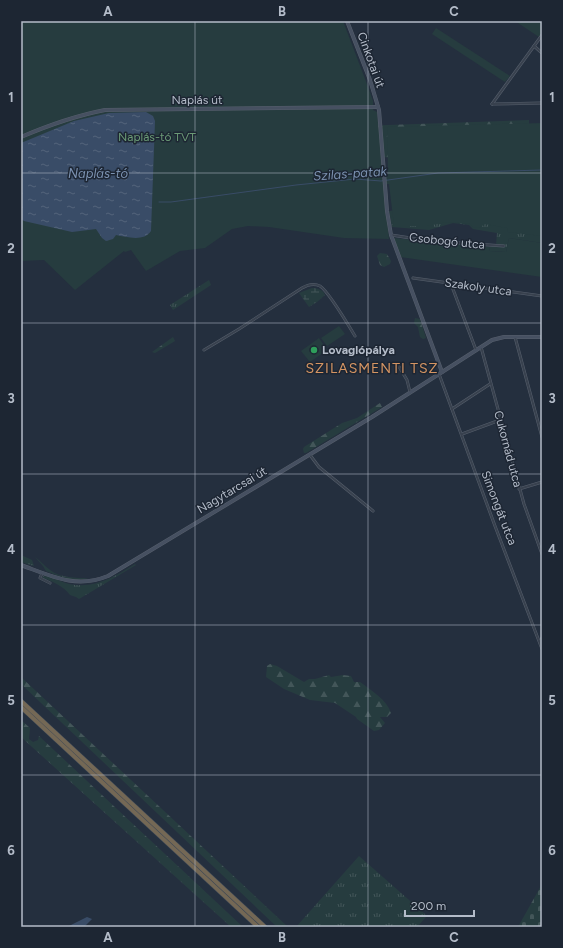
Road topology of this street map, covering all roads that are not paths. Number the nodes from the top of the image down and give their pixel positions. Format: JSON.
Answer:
{"nodes":[{"id":1,"x":347,"y":21,"type":"edge"},
{"id":2,"x":542,"y":34,"type":"edge"},
{"id":3,"x":534,"y":46,"type":"junction"},
{"id":4,"x":542,"y":53,"type":"edge"},
{"id":5,"x":542,"y":103,"type":"edge"},
{"id":6,"x":378,"y":106,"type":"junction"},
{"id":7,"x":21,"y":137,"type":"edge"},
{"id":8,"x":391,"y":235,"type":"junction"},
{"id":9,"x":504,"y":246,"type":"dead end"},
{"id":10,"x":413,"y":278,"type":"dead end"},
{"id":11,"x":451,"y":283,"type":"junction"},
{"id":12,"x":542,"y":296,"type":"edge"},
{"id":13,"x":355,"y":336,"type":"dead end"},
{"id":14,"x":515,"y":337,"type":"junction"},
{"id":15,"x":542,"y":337,"type":"edge"},
{"id":16,"x":481,"y":347,"type":"junction"},
{"id":17,"x":204,"y":350,"type":"dead end"},
{"id":18,"x":476,"y":350,"type":"junction"},
{"id":19,"x":398,"y":365,"type":"dead end"},
{"id":20,"x":440,"y":373,"type":"junction"},
{"id":21,"x":490,"y":384,"type":"junction"},
{"id":22,"x":410,"y":392,"type":"junction"},
{"id":23,"x":452,"y":409,"type":"junction"},
{"id":24,"x":500,"y":420,"type":"junction"},
{"id":25,"x":538,"y":424,"type":"junction"},
{"id":26,"x":542,"y":424,"type":"edge"},
{"id":27,"x":462,"y":434,"type":"junction"},
{"id":28,"x":542,"y":437,"type":"edge"},
{"id":29,"x":310,"y":454,"type":"junction"},
{"id":30,"x":542,"y":482,"type":"edge"},
{"id":31,"x":519,"y":489,"type":"junction"},
{"id":32,"x":373,"y":511,"type":"dead end"},
{"id":33,"x":542,"y":554,"type":"edge"},
{"id":34,"x":21,"y":565,"type":"edge"},
{"id":35,"x":42,"y":572,"type":"junction"},
{"id":36,"x":50,"y":583,"type":"dead end"},
{"id":37,"x":542,"y":638,"type":"edge"},
{"id":38,"x":540,"y":642,"type":"junction"},
{"id":39,"x":542,"y":649,"type":"edge"},
{"id":40,"x":21,"y":701,"type":"edge"},
{"id":41,"x":21,"y":707,"type":"edge"},
{"id":42,"x":258,"y":927,"type":"edge"},
{"id":43,"x":265,"y":927,"type":"edge"}],
"edges":[{"from":1,"to":6,"type":"main road","name":"Cinkotai út"},
{"from":2,"to":3,"type":"street"},
{"from":3,"to":4,"type":"street"},
{"from":3,"to":5,"type":"street"},
{"from":6,"to":7,"type":"main road","name":"Naplás út"},
{"from":6,"to":8,"type":"main road","name":"Simongát utca"},
{"from":8,"to":9,"type":"street","name":"Csobogó utca"},
{"from":8,"to":20,"type":"main road","name":"Simongát utca"},
{"from":10,"to":11,"type":"street","name":"Szakoly utca"},
{"from":11,"to":12,"type":"street","name":"Szakoly utca"},
{"from":11,"to":18,"type":"street"},
{"from":13,"to":17,"type":"street"},
{"from":14,"to":15,"type":"main road","name":"Nagytarcsai út"},
{"from":14,"to":16,"type":"main road","name":"Nagytarcsai út"},
{"from":14,"to":25,"type":"street"},
{"from":16,"to":18,"type":"main road","name":"Nagytarcsai út"},
{"from":16,"to":21,"type":"street","name":"Cukornád utca"},
{"from":18,"to":20,"type":"main road","name":"Nagytarcsai út"},
{"from":19,"to":22,"type":"street"},
{"from":20,"to":22,"type":"main road","name":"Nagytarcsai út"},
{"from":20,"to":23,"type":"street","name":"Simongát utca"},
{"from":21,"to":23,"type":"street"},
{"from":21,"to":24,"type":"street","name":"Cukornád utca"},
{"from":22,"to":29,"type":"main road","name":"Nagytarcsai út"},
{"from":23,"to":27,"type":"street","name":"Simongát utca"},
{"from":24,"to":27,"type":"street"},
{"from":24,"to":31,"type":"street","name":"Cukornád utca"},
{"from":25,"to":26,"type":"street"},
{"from":25,"to":28,"type":"street"},
{"from":27,"to":38,"type":"street","name":"Simongát utca"},
{"from":29,"to":32,"type":"street"},
{"from":29,"to":35,"type":"main road","name":"Nagytarcsai út"},
{"from":30,"to":31,"type":"street"},
{"from":31,"to":33,"type":"street","name":"Cukornád utca"},
{"from":34,"to":35,"type":"main road","name":"Nagytarcsai út"},
{"from":35,"to":36,"type":"street"},
{"from":37,"to":38,"type":"street"},
{"from":38,"to":39,"type":"street","name":"Simongát utca"},
{"from":40,"to":43,"type":"highway"},
{"from":41,"to":42,"type":"highway"}]}
